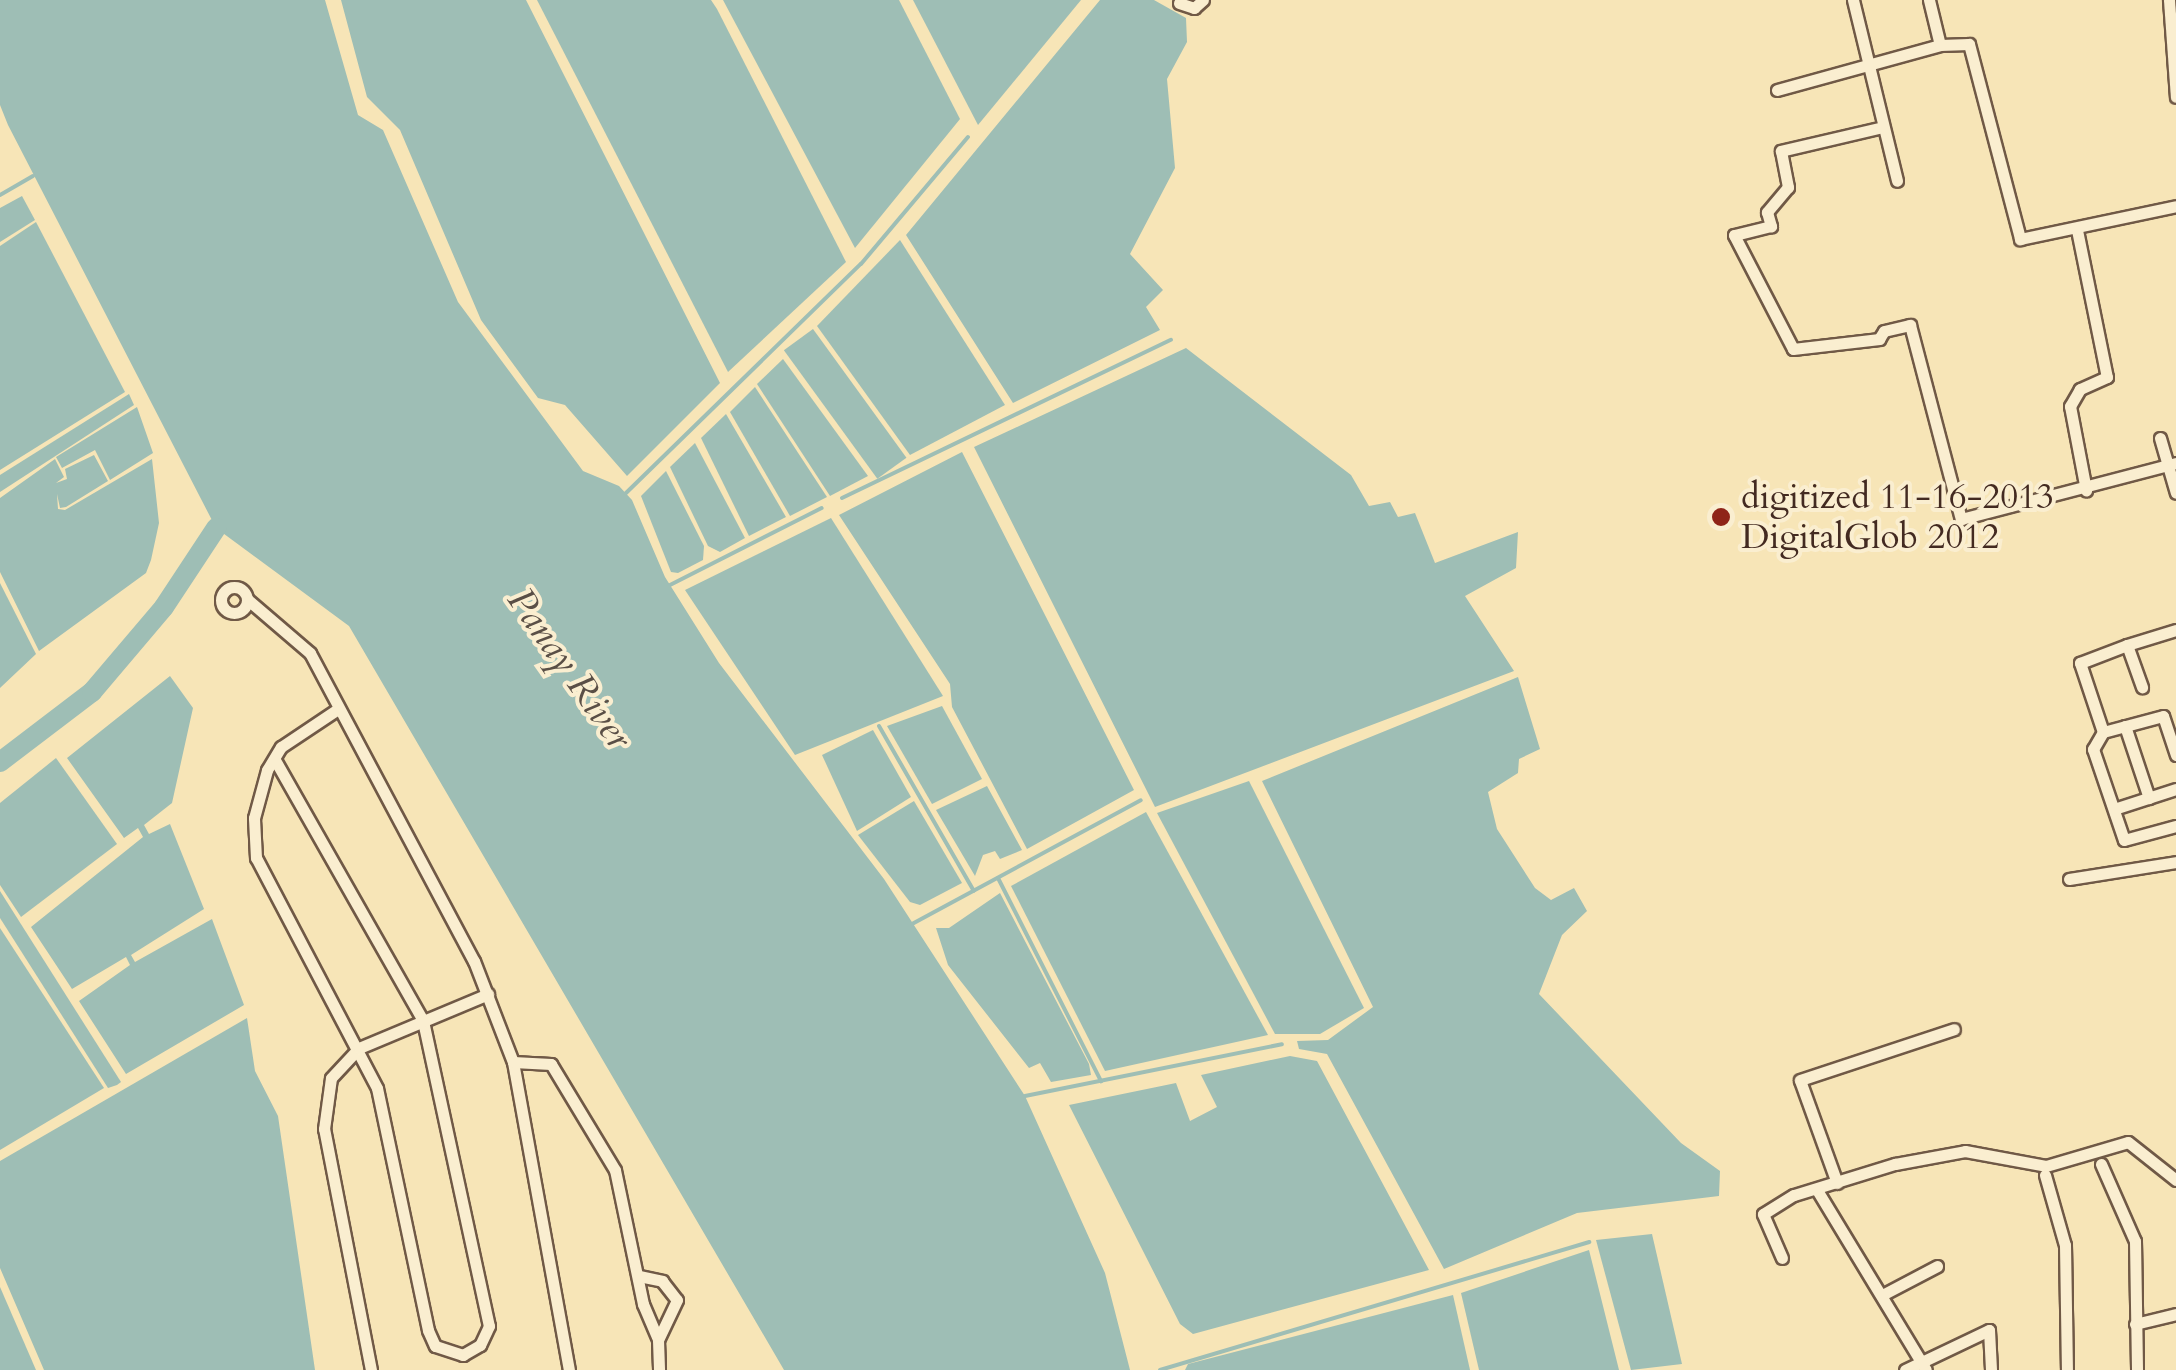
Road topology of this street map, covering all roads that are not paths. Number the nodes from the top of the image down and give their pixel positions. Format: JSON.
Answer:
{"nodes":[{"id":1,"x":1203,"y":0,"type":"edge"},
{"id":2,"x":1852,"y":0,"type":"edge"},
{"id":3,"x":1929,"y":0,"type":"edge"},
{"id":4,"x":2169,"y":0,"type":"edge"},
{"id":5,"x":1179,"y":3,"type":"dead end"},
{"id":6,"x":1940,"y":46,"type":"junction"},
{"id":7,"x":1868,"y":66,"type":"junction"},
{"id":8,"x":1776,"y":90,"type":"dead end"},
{"id":9,"x":2176,"y":98,"type":"edge"},
{"id":10,"x":1883,"y":127,"type":"junction"},
{"id":11,"x":1898,"y":181,"type":"dead end"},
{"id":12,"x":2176,"y":206,"type":"edge"},
{"id":13,"x":2077,"y":230,"type":"junction"},
{"id":14,"x":2160,"y":438,"type":"dead end"},
{"id":15,"x":2172,"y":464,"type":"edge"},
{"id":16,"x":2086,"y":490,"type":"junction"},
{"id":17,"x":2176,"y":494,"type":"edge"},
{"id":18,"x":247,"y":599,"type":"dead end"},
{"id":19,"x":2176,"y":630,"type":"edge"},
{"id":20,"x":2127,"y":645,"type":"junction"},
{"id":21,"x":2142,"y":687,"type":"dead end"},
{"id":22,"x":335,"y":711,"type":"junction"},
{"id":23,"x":2125,"y":726,"type":"junction"},
{"id":24,"x":2103,"y":732,"type":"junction"},
{"id":25,"x":2176,"y":755,"type":"edge"},
{"id":26,"x":275,"y":760,"type":"junction"},
{"id":27,"x":2176,"y":789,"type":"edge"},
{"id":28,"x":2149,"y":798,"type":"junction"},
{"id":29,"x":2114,"y":809,"type":"junction"},
{"id":30,"x":2176,"y":826,"type":"edge"},
{"id":31,"x":2176,"y":862,"type":"edge"},
{"id":32,"x":2070,"y":880,"type":"dead end"},
{"id":33,"x":488,"y":994,"type":"junction"},
{"id":34,"x":423,"y":1021,"type":"junction"},
{"id":35,"x":1954,"y":1029,"type":"dead end"},
{"id":36,"x":359,"y":1048,"type":"junction"},
{"id":37,"x":513,"y":1062,"type":"junction"},
{"id":38,"x":2101,"y":1164,"type":"dead end"},
{"id":39,"x":2045,"y":1175,"type":"dead end"},
{"id":40,"x":2176,"y":1180,"type":"edge"},
{"id":41,"x":1837,"y":1183,"type":"junction"},
{"id":42,"x":1817,"y":1190,"type":"junction"},
{"id":43,"x":1782,"y":1258,"type":"dead end"},
{"id":44,"x":1937,"y":1266,"type":"dead end"},
{"id":45,"x":639,"y":1276,"type":"junction"},
{"id":46,"x":1884,"y":1294,"type":"junction"},
{"id":47,"x":2176,"y":1314,"type":"edge"},
{"id":48,"x":2135,"y":1324,"type":"junction"},
{"id":49,"x":658,"y":1340,"type":"junction"},
{"id":50,"x":462,"y":1355,"type":"junction"},
{"id":51,"x":1924,"y":1365,"type":"edge"},
{"id":52,"x":371,"y":1370,"type":"edge"},
{"id":53,"x":465,"y":1370,"type":"edge"},
{"id":54,"x":569,"y":1370,"type":"edge"},
{"id":55,"x":659,"y":1370,"type":"edge"},
{"id":56,"x":1905,"y":1370,"type":"edge"},
{"id":57,"x":1992,"y":1370,"type":"edge"},
{"id":58,"x":2068,"y":1370,"type":"edge"},
{"id":59,"x":2137,"y":1370,"type":"edge"}],
"edges":[{"from":1,"to":5,"type":"street"},
{"from":2,"to":7,"type":"street"},
{"from":3,"to":6,"type":"street"},
{"from":4,"to":9,"type":"street"},
{"from":6,"to":7,"type":"street"},
{"from":6,"to":13,"type":"street"},
{"from":7,"to":8,"type":"street"},
{"from":7,"to":10,"type":"street"},
{"from":10,"to":11,"type":"street"},
{"from":10,"to":16,"type":"street"},
{"from":12,"to":13,"type":"street"},
{"from":13,"to":16,"type":"street"},
{"from":14,"to":15,"type":"street"},
{"from":15,"to":16,"type":"street"},
{"from":15,"to":17,"type":"street"},
{"from":18,"to":22,"type":"street"},
{"from":19,"to":20,"type":"street"},
{"from":20,"to":21,"type":"street"},
{"from":20,"to":24,"type":"street"},
{"from":22,"to":26,"type":"street"},
{"from":22,"to":33,"type":"street"},
{"from":23,"to":24,"type":"street"},
{"from":23,"to":25,"type":"street"},
{"from":23,"to":28,"type":"street"},
{"from":24,"to":29,"type":"street"},
{"from":26,"to":34,"type":"street"},
{"from":26,"to":36,"type":"street"},
{"from":27,"to":28,"type":"street"},
{"from":28,"to":29,"type":"street"},
{"from":29,"to":30,"type":"street"},
{"from":31,"to":32,"type":"street"},
{"from":33,"to":34,"type":"street"},
{"from":33,"to":37,"type":"street"},
{"from":34,"to":36,"type":"street"},
{"from":34,"to":50,"type":"street"},
{"from":35,"to":41,"type":"street"},
{"from":36,"to":50,"type":"street"},
{"from":36,"to":52,"type":"street"},
{"from":37,"to":45,"type":"street"},
{"from":37,"to":54,"type":"street"},
{"from":38,"to":48,"type":"street"},
{"from":39,"to":58,"type":"street"},
{"from":40,"to":41,"type":"street"},
{"from":41,"to":42,"type":"street"},
{"from":42,"to":43,"type":"street"},
{"from":42,"to":46,"type":"street"},
{"from":44,"to":46,"type":"street"},
{"from":45,"to":49,"type":"street"},
{"from":45,"to":49,"type":"street"},
{"from":46,"to":51,"type":"street"},
{"from":47,"to":48,"type":"street"},
{"from":48,"to":59,"type":"street"},
{"from":49,"to":55,"type":"street"},
{"from":50,"to":53,"type":"street"},
{"from":51,"to":56,"type":"street"},
{"from":51,"to":57,"type":"street"}]}
